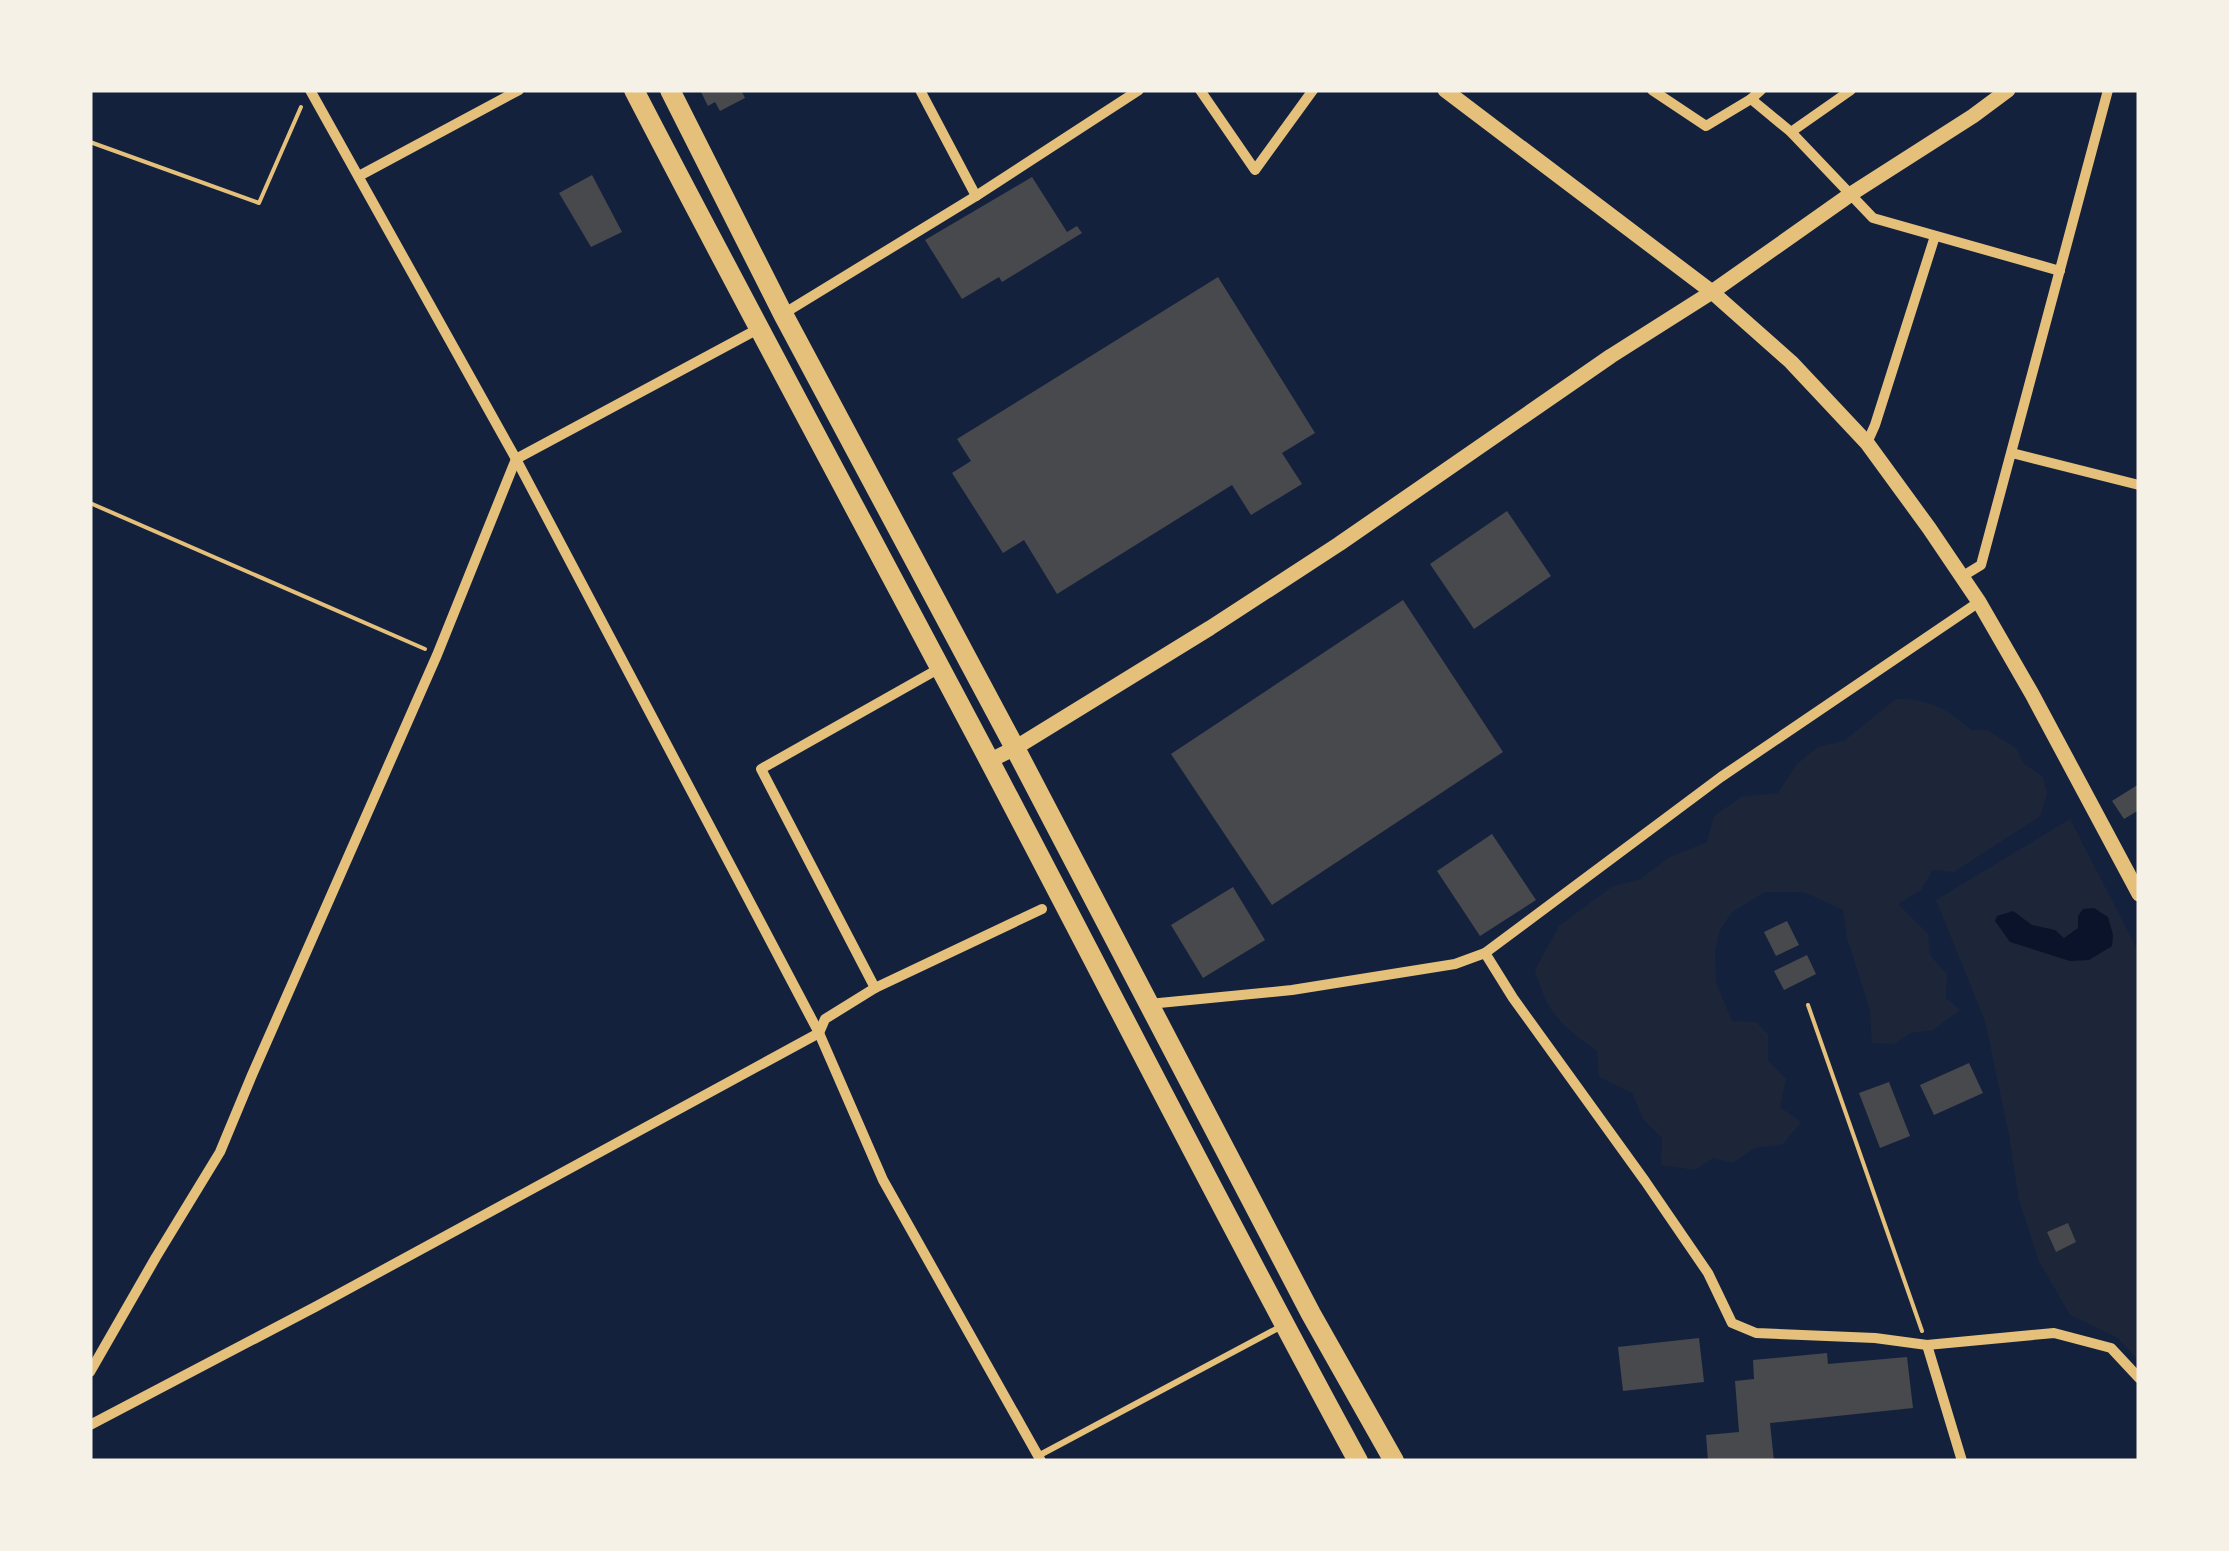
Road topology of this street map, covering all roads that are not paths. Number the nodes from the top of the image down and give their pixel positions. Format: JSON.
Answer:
{"nodes":[{"id":1,"x":519,"y":90,"type":"edge"},
{"id":2,"x":634,"y":90,"type":"edge"},
{"id":3,"x":670,"y":90,"type":"edge"},
{"id":4,"x":920,"y":90,"type":"edge"},
{"id":5,"x":1140,"y":90,"type":"edge"},
{"id":6,"x":1200,"y":90,"type":"edge"},
{"id":7,"x":1313,"y":90,"type":"edge"},
{"id":8,"x":1445,"y":90,"type":"edge"},
{"id":9,"x":1652,"y":90,"type":"edge"},
{"id":10,"x":1761,"y":90,"type":"edge"},
{"id":11,"x":1850,"y":90,"type":"edge"},
{"id":12,"x":2008,"y":90,"type":"edge"},
{"id":13,"x":2108,"y":90,"type":"edge"},
{"id":14,"x":311,"y":92,"type":"edge"},
{"id":15,"x":1751,"y":99,"type":"junction"},
{"id":16,"x":1791,"y":132,"type":"junction"},
{"id":17,"x":359,"y":176,"type":"junction"},
{"id":18,"x":1851,"y":194,"type":"junction"},
{"id":19,"x":976,"y":196,"type":"junction"},
{"id":20,"x":1935,"y":236,"type":"junction"},
{"id":21,"x":2060,"y":271,"type":"junction"},
{"id":22,"x":1712,"y":292,"type":"junction"},
{"id":23,"x":784,"y":314,"type":"junction"},
{"id":24,"x":758,"y":330,"type":"junction"},
{"id":25,"x":1867,"y":443,"type":"junction"},
{"id":26,"x":2012,"y":453,"type":"junction"},
{"id":27,"x":516,"y":459,"type":"junction"},
{"id":28,"x":2139,"y":486,"type":"edge"},
{"id":29,"x":1963,"y":576,"type":"junction"},
{"id":30,"x":1979,"y":602,"type":"junction"},
{"id":31,"x":940,"y":668,"type":"junction"},
{"id":32,"x":1015,"y":748,"type":"junction"},
{"id":33,"x":989,"y":760,"type":"junction"},
{"id":34,"x":2138,"y":890,"type":"edge"},
{"id":35,"x":1042,"y":909,"type":"dead end"},
{"id":36,"x":1485,"y":952,"type":"junction"},
{"id":37,"x":876,"y":988,"type":"junction"},
{"id":38,"x":1148,"y":1004,"type":"junction"},
{"id":39,"x":819,"y":1033,"type":"junction"},
{"id":40,"x":1283,"y":1325,"type":"junction"},
{"id":41,"x":1927,"y":1345,"type":"junction"},
{"id":42,"x":90,"y":1372,"type":"edge"},
{"id":43,"x":2139,"y":1378,"type":"edge"},
{"id":44,"x":90,"y":1425,"type":"edge"},
{"id":45,"x":1040,"y":1458,"type":"edge"},
{"id":46,"x":1358,"y":1461,"type":"edge"},
{"id":47,"x":1394,"y":1461,"type":"edge"},
{"id":48,"x":1962,"y":1461,"type":"edge"}],
"edges":[{"from":1,"to":17,"type":"street"},
{"from":2,"to":24,"type":"highway"},
{"from":3,"to":23,"type":"highway"},
{"from":4,"to":19,"type":"street"},
{"from":5,"to":19,"type":"street"},
{"from":6,"to":7,"type":"street"},
{"from":8,"to":22,"type":"street"},
{"from":9,"to":15,"type":"street"},
{"from":10,"to":15,"type":"street"},
{"from":11,"to":16,"type":"street"},
{"from":12,"to":18,"type":"street"},
{"from":13,"to":21,"type":"street"},
{"from":14,"to":17,"type":"street"},
{"from":15,"to":16,"type":"street"},
{"from":16,"to":18,"type":"street"},
{"from":17,"to":27,"type":"street"},
{"from":18,"to":20,"type":"street"},
{"from":18,"to":22,"type":"street"},
{"from":19,"to":23,"type":"street"},
{"from":20,"to":21,"type":"street"},
{"from":20,"to":25,"type":"street"},
{"from":21,"to":26,"type":"street"},
{"from":22,"to":25,"type":"street"},
{"from":22,"to":32,"type":"street"},
{"from":23,"to":32,"type":"highway"},
{"from":24,"to":27,"type":"street"},
{"from":24,"to":31,"type":"highway"},
{"from":25,"to":29,"type":"street"},
{"from":26,"to":28,"type":"street"},
{"from":26,"to":29,"type":"street"},
{"from":27,"to":39,"type":"street"},
{"from":27,"to":42,"type":"street"},
{"from":29,"to":30,"type":"street"},
{"from":30,"to":34,"type":"street"},
{"from":30,"to":36,"type":"street"},
{"from":31,"to":33,"type":"highway"},
{"from":31,"to":37,"type":"street"},
{"from":32,"to":33,"type":"street"},
{"from":32,"to":38,"type":"highway"},
{"from":33,"to":40,"type":"highway"},
{"from":35,"to":37,"type":"street"},
{"from":36,"to":38,"type":"street"},
{"from":36,"to":41,"type":"street"},
{"from":37,"to":39,"type":"street"},
{"from":38,"to":47,"type":"highway"},
{"from":39,"to":44,"type":"street"},
{"from":39,"to":45,"type":"street"},
{"from":40,"to":45,"type":"lane"},
{"from":40,"to":46,"type":"highway"},
{"from":41,"to":43,"type":"street"},
{"from":41,"to":48,"type":"street"}]}
